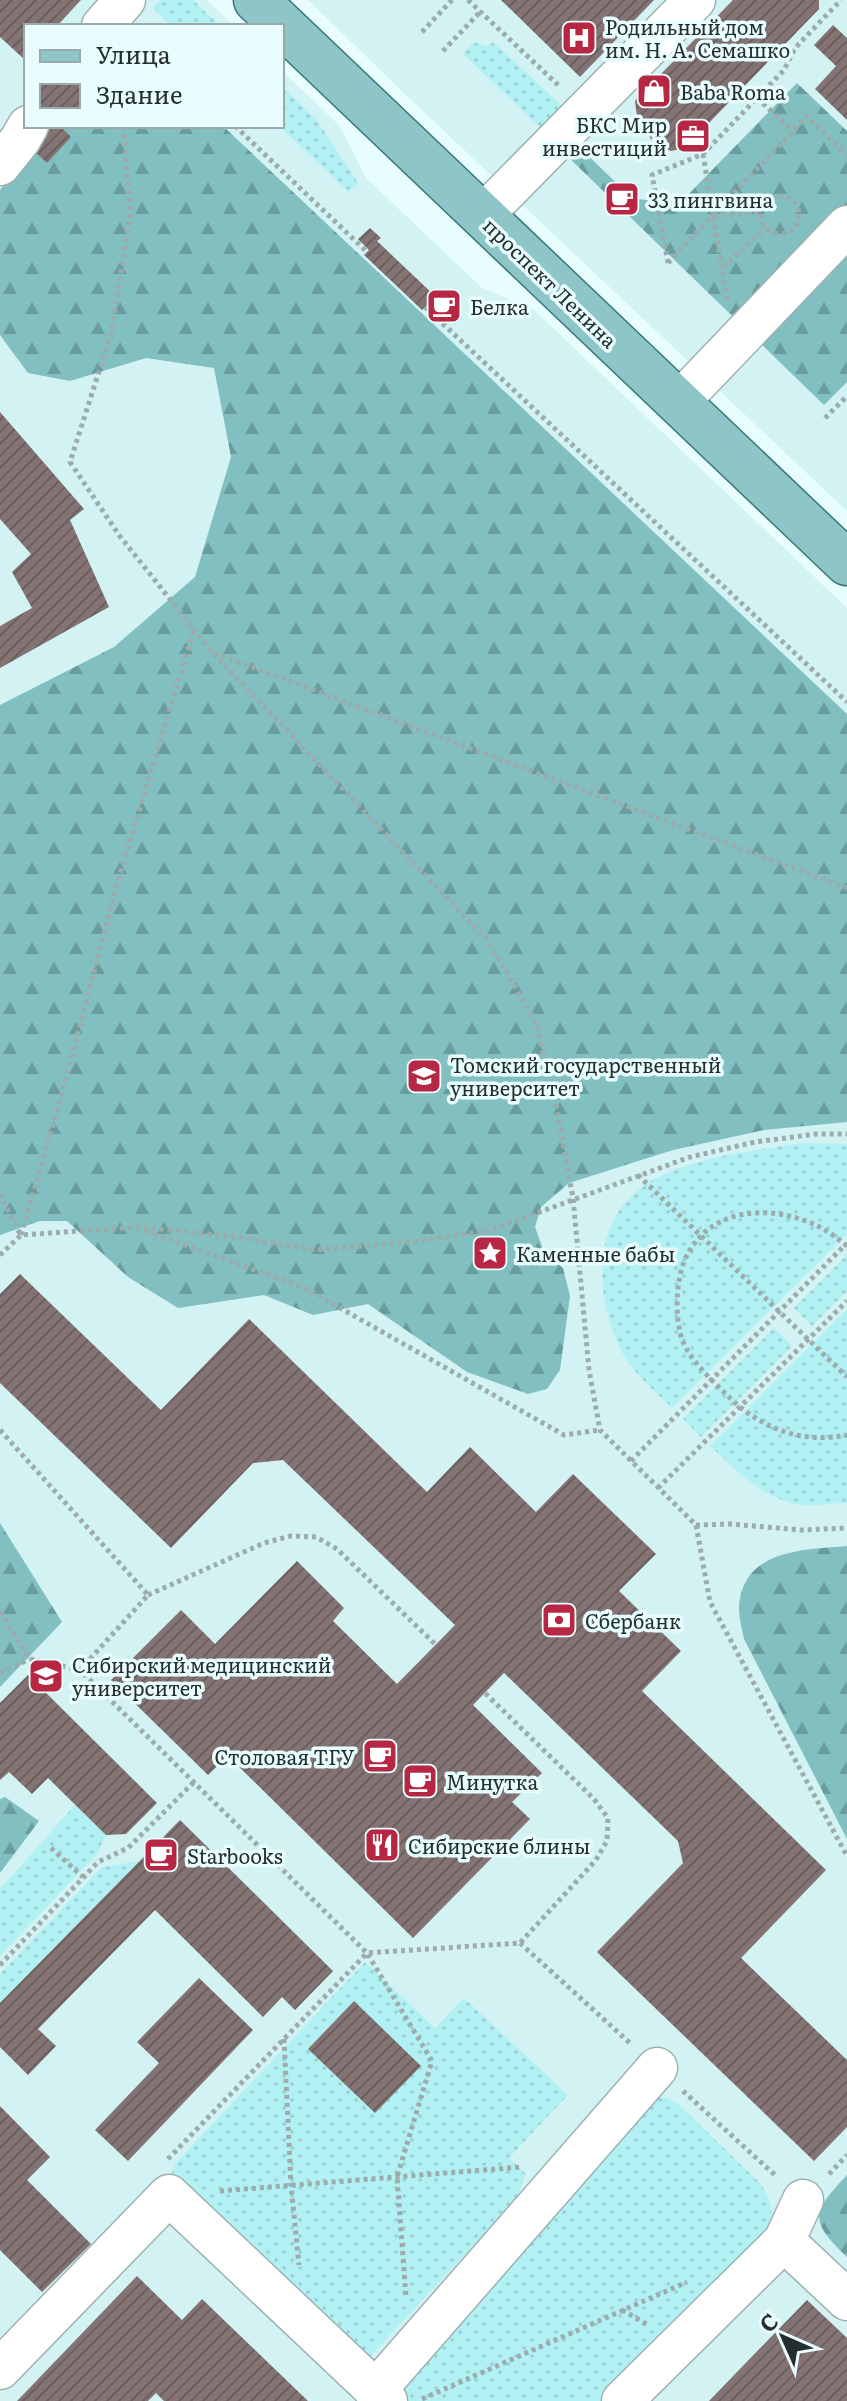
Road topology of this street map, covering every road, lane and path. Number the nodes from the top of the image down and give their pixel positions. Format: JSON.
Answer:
{"nodes":[{"id":1,"x":125,"y":0,"type":"edge"},
{"id":2,"x":256,"y":0,"type":"edge"},
{"id":3,"x":452,"y":0,"type":"edge"},
{"id":4,"x":468,"y":0,"type":"edge"},
{"id":5,"x":695,"y":0,"type":"edge"},
{"id":6,"x":841,"y":0,"type":"edge"},
{"id":7,"x":480,"y":12,"type":"junction"},
{"id":8,"x":104,"y":24,"type":"edge"},
{"id":9,"x":281,"y":24,"type":"edge"},
{"id":10,"x":284,"y":27,"type":"edge"},
{"id":11,"x":422,"y":32,"type":"dead end"},
{"id":12,"x":443,"y":51,"type":"dead end"},
{"id":13,"x":757,"y":98,"type":"junction"},
{"id":14,"x":585,"y":110,"type":"junction"},
{"id":15,"x":27,"y":128,"type":"edge"},
{"id":16,"x":124,"y":128,"type":"edge"},
{"id":17,"x":237,"y":128,"type":"edge"},
{"id":18,"x":793,"y":131,"type":"junction"},
{"id":19,"x":703,"y":154,"type":"junction"},
{"id":20,"x":847,"y":155,"type":"edge"},
{"id":21,"x":0,"y":165,"type":"edge"},
{"id":22,"x":761,"y":212,"type":"junction"},
{"id":23,"x":713,"y":215,"type":"junction"},
{"id":24,"x":482,"y":216,"type":"junction"},
{"id":25,"x":847,"y":226,"type":"edge"},
{"id":26,"x":766,"y":228,"type":"junction"},
{"id":27,"x":367,"y":252,"type":"dead end"},
{"id":28,"x":722,"y":268,"type":"junction"},
{"id":29,"x":425,"y":307,"type":"dead end"},
{"id":30,"x":729,"y":312,"type":"dead end"},
{"id":31,"x":847,"y":396,"type":"edge"},
{"id":32,"x":678,"y":403,"type":"junction"},
{"id":33,"x":825,"y":418,"type":"dead end"},
{"id":34,"x":847,"y":563,"type":"edge"},
{"id":35,"x":194,"y":629,"type":"junction"},
{"id":36,"x":212,"y":652,"type":"junction"},
{"id":37,"x":847,"y":702,"type":"edge"},
{"id":38,"x":847,"y":888,"type":"edge"},
{"id":39,"x":847,"y":1134,"type":"edge"},
{"id":40,"x":638,"y":1175,"type":"junction"},
{"id":41,"x":0,"y":1194,"type":"edge"},
{"id":42,"x":573,"y":1198,"type":"junction"},
{"id":43,"x":137,"y":1227,"type":"junction"},
{"id":44,"x":21,"y":1235,"type":"junction"},
{"id":45,"x":700,"y":1235,"type":"junction"},
{"id":46,"x":847,"y":1245,"type":"edge"},
{"id":47,"x":0,"y":1255,"type":"edge"},
{"id":48,"x":847,"y":1301,"type":"edge"},
{"id":49,"x":779,"y":1311,"type":"junction"},
{"id":50,"x":808,"y":1340,"type":"junction"},
{"id":51,"x":847,"y":1377,"type":"edge"},
{"id":52,"x":712,"y":1380,"type":"junction"},
{"id":53,"x":740,"y":1407,"type":"junction"},
{"id":54,"x":0,"y":1430,"type":"edge"},
{"id":55,"x":600,"y":1430,"type":"junction"},
{"id":56,"x":847,"y":1435,"type":"edge"},
{"id":57,"x":631,"y":1461,"type":"junction"},
{"id":58,"x":658,"y":1488,"type":"junction"},
{"id":59,"x":696,"y":1525,"type":"junction"},
{"id":60,"x":847,"y":1528,"type":"edge"},
{"id":61,"x":148,"y":1595,"type":"junction"},
{"id":62,"x":0,"y":1612,"type":"edge"},
{"id":63,"x":436,"y":1645,"type":"dead end"},
{"id":64,"x":30,"y":1659,"type":"junction"},
{"id":65,"x":80,"y":1670,"type":"junction"},
{"id":66,"x":0,"y":1673,"type":"edge"},
{"id":67,"x":485,"y":1693,"type":"dead end"},
{"id":68,"x":194,"y":1782,"type":"junction"},
{"id":69,"x":51,"y":1848,"type":"dead end"},
{"id":70,"x":847,"y":1856,"type":"edge"},
{"id":71,"x":83,"y":1877,"type":"junction"},
{"id":72,"x":367,"y":1953,"type":"junction"},
{"id":73,"x":0,"y":1965,"type":"edge"},
{"id":74,"x":284,"y":2038,"type":"junction"},
{"id":75,"x":657,"y":2068,"type":"dead end"},
{"id":76,"x":574,"y":2163,"type":"junction"},
{"id":77,"x":397,"y":2177,"type":"junction"},
{"id":78,"x":291,"y":2185,"type":"junction"},
{"id":79,"x":169,"y":2195,"type":"junction"},
{"id":80,"x":803,"y":2200,"type":"dead end"},
{"id":81,"x":784,"y":2241,"type":"junction"},
{"id":82,"x":689,"y":2281,"type":"dead end"},
{"id":83,"x":847,"y":2300,"type":"edge"},
{"id":84,"x":304,"y":2326,"type":"junction"},
{"id":85,"x":410,"y":2350,"type":"junction"},
{"id":86,"x":0,"y":2369,"type":"edge"},
{"id":87,"x":381,"y":2396,"type":"edge"},
{"id":88,"x":418,"y":2401,"type":"edge"},
{"id":89,"x":622,"y":2401,"type":"edge"}],
"edges":[{"from":1,"to":8,"type":"lane"},
{"from":2,"to":9,"type":"main road","name":"проспект Ленина"},
{"from":3,"to":11,"type":"path"},
{"from":4,"to":7,"type":"path"},
{"from":5,"to":14,"type":"lane"},
{"from":6,"to":13,"type":"path"},
{"from":7,"to":12,"type":"path"},
{"from":7,"to":14,"type":"path"},
{"from":10,"to":24,"type":"main road","name":"проспект Ленина"},
{"from":13,"to":18,"type":"path"},
{"from":13,"to":19,"type":"path"},
{"from":14,"to":24,"type":"lane"},
{"from":15,"to":21,"type":"lane"},
{"from":16,"to":35,"type":"path"},
{"from":17,"to":27,"type":"path"},
{"from":18,"to":20,"type":"path"},
{"from":18,"to":23,"type":"path"},
{"from":19,"to":23,"type":"path"},
{"from":19,"to":23,"type":"path"},
{"from":22,"to":23,"type":"path"},
{"from":22,"to":26,"type":"path"},
{"from":22,"to":26,"type":"path"},
{"from":23,"to":28,"type":"path"},
{"from":24,"to":32,"type":"main road","name":"проспект Ленина"},
{"from":25,"to":32,"type":"lane"},
{"from":26,"to":28,"type":"path"},
{"from":28,"to":30,"type":"path"},
{"from":29,"to":37,"type":"path"},
{"from":31,"to":33,"type":"path"},
{"from":32,"to":34,"type":"main road","name":"проспект Ленина"},
{"from":35,"to":36,"type":"path"},
{"from":35,"to":44,"type":"path"},
{"from":36,"to":38,"type":"path"},
{"from":36,"to":42,"type":"path"},
{"from":39,"to":40,"type":"path"},
{"from":40,"to":42,"type":"path"},
{"from":40,"to":45,"type":"path"},
{"from":41,"to":44,"type":"path"},
{"from":42,"to":43,"type":"path"},
{"from":42,"to":55,"type":"path"},
{"from":43,"to":44,"type":"path"},
{"from":43,"to":55,"type":"path"},
{"from":44,"to":47,"type":"path"},
{"from":45,"to":46,"type":"path"},
{"from":45,"to":49,"type":"path"},
{"from":45,"to":52,"type":"path"},
{"from":46,"to":49,"type":"path"},
{"from":48,"to":50,"type":"path"},
{"from":49,"to":50,"type":"path"},
{"from":49,"to":52,"type":"path"},
{"from":50,"to":51,"type":"path"},
{"from":50,"to":53,"type":"path"},
{"from":52,"to":53,"type":"path"},
{"from":52,"to":57,"type":"path"},
{"from":53,"to":56,"type":"path"},
{"from":53,"to":58,"type":"path"},
{"from":54,"to":61,"type":"path"},
{"from":55,"to":57,"type":"path"},
{"from":57,"to":58,"type":"path"},
{"from":58,"to":59,"type":"path"},
{"from":59,"to":60,"type":"path"},
{"from":59,"to":70,"type":"path"},
{"from":61,"to":63,"type":"path"},
{"from":61,"to":65,"type":"path"},
{"from":62,"to":64,"type":"path"},
{"from":64,"to":65,"type":"path"},
{"from":64,"to":66,"type":"path"},
{"from":65,"to":68,"type":"path"},
{"from":67,"to":72,"type":"path"},
{"from":68,"to":71,"type":"path"},
{"from":68,"to":72,"type":"path"},
{"from":69,"to":71,"type":"path"},
{"from":71,"to":73,"type":"path"},
{"from":72,"to":74,"type":"path"},
{"from":72,"to":77,"type":"path"},
{"from":74,"to":78,"type":"path"},
{"from":74,"to":79,"type":"path"},
{"from":75,"to":76,"type":"lane"},
{"from":76,"to":77,"type":"path"},
{"from":76,"to":85,"type":"lane"},
{"from":77,"to":78,"type":"path"},
{"from":77,"to":85,"type":"path"},
{"from":78,"to":79,"type":"path"},
{"from":78,"to":84,"type":"path"},
{"from":79,"to":84,"type":"lane"},
{"from":79,"to":86,"type":"lane"},
{"from":80,"to":81,"type":"lane"},
{"from":81,"to":83,"type":"lane"},
{"from":81,"to":89,"type":"lane"},
{"from":82,"to":88,"type":"path"},
{"from":84,"to":87,"type":"lane"},
{"from":85,"to":87,"type":"lane"}]}
